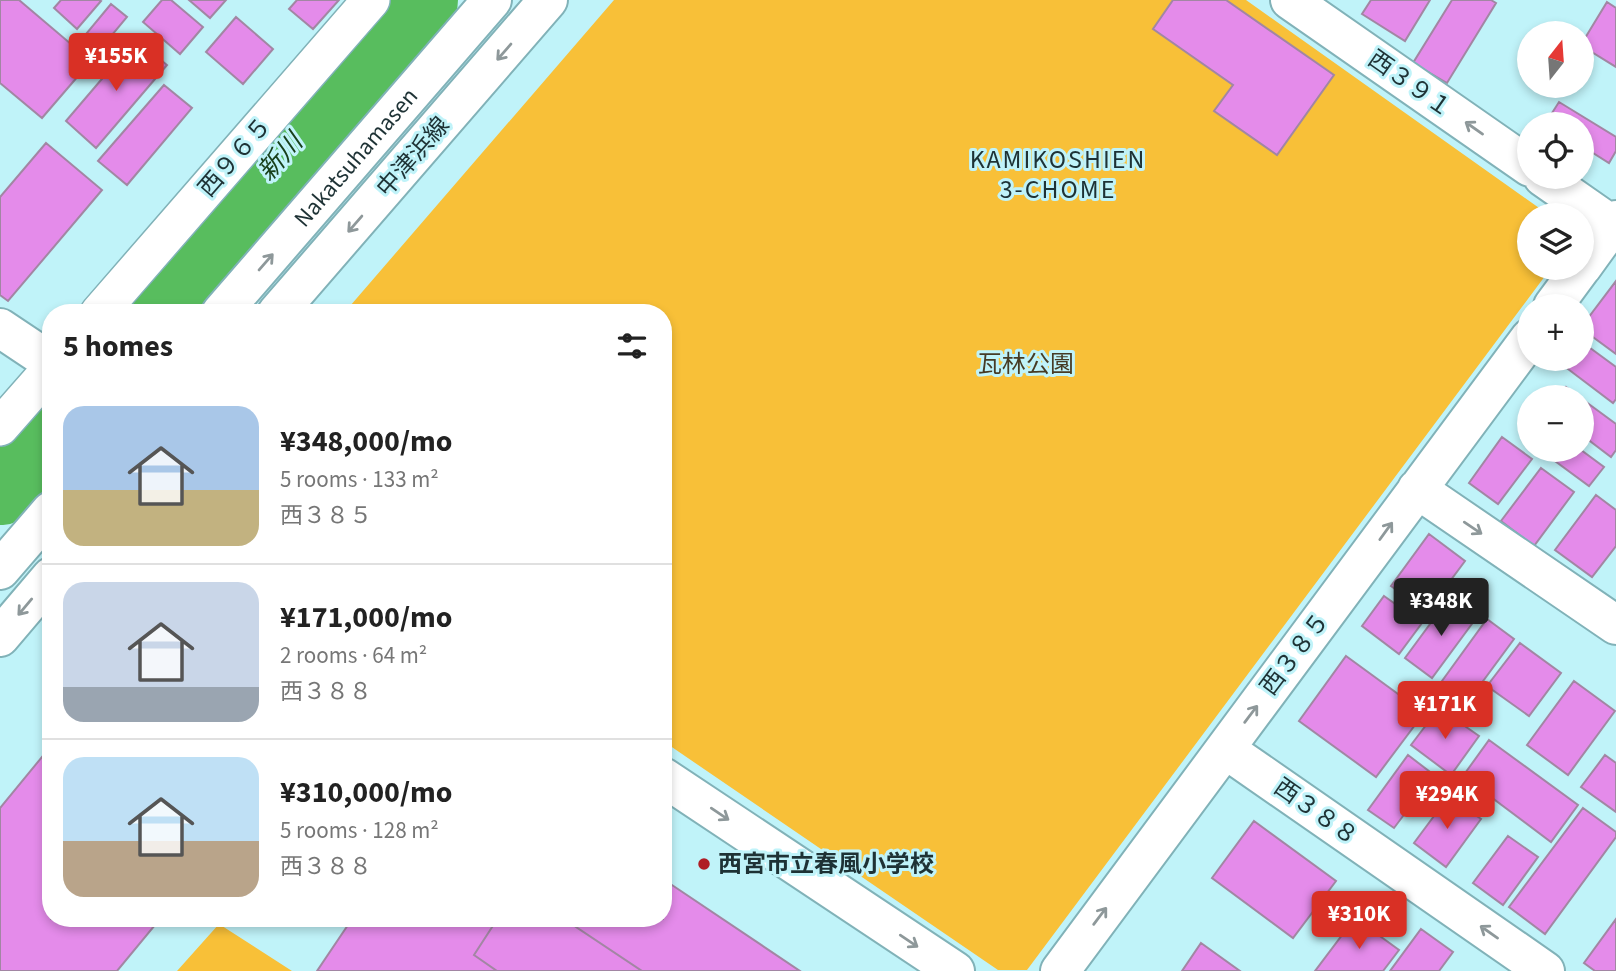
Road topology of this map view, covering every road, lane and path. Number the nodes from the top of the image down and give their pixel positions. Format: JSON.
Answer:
{"nodes":[{"id":1,"x":371,"y":0,"type":"edge"},
{"id":2,"x":492,"y":0,"type":"edge"},
{"id":3,"x":548,"y":0,"type":"edge"},
{"id":4,"x":1290,"y":0,"type":"edge"},
{"id":5,"x":1517,"y":158,"type":"edge"},
{"id":6,"x":1561,"y":189,"type":"edge"},
{"id":7,"x":1615,"y":225,"type":"edge"},
{"id":8,"x":1594,"y":252,"type":"edge"},
{"id":9,"x":107,"y":304,"type":"edge"},
{"id":10,"x":229,"y":304,"type":"edge"},
{"id":11,"x":285,"y":304,"type":"edge"},
{"id":12,"x":0,"y":328,"type":"edge"},
{"id":13,"x":1517,"y":355,"type":"edge"},
{"id":14,"x":42,"y":356,"type":"edge"},
{"id":15,"x":42,"y":379,"type":"edge"},
{"id":16,"x":0,"y":427,"type":"edge"},
{"id":17,"x":1417,"y":489,"type":"junction"},
{"id":18,"x":42,"y":521,"type":"edge"},
{"id":19,"x":0,"y":570,"type":"edge"},
{"id":20,"x":42,"y":588,"type":"edge"},
{"id":21,"x":1616,"y":625,"type":"edge"},
{"id":22,"x":0,"y":637,"type":"edge"},
{"id":23,"x":1225,"y":748,"type":"junction"},
{"id":24,"x":672,"y":783,"type":"edge"},
{"id":25,"x":955,"y":971,"type":"edge"},
{"id":26,"x":1060,"y":971,"type":"edge"},
{"id":27,"x":1545,"y":971,"type":"edge"}],
"edges":[{"from":1,"to":9,"type":"street","name":"西９６５"},
{"from":10,"to":2,"type":"street","name":"Nakatsuhamasen","one_way":true},
{"from":3,"to":11,"type":"street","name":"中津浜線","one_way":true},
{"from":5,"to":4,"type":"street","name":"西３９１","one_way":true},
{"from":6,"to":7,"type":"street"},
{"from":7,"to":8,"type":"street"},
{"from":12,"to":14,"type":"street"},
{"from":13,"to":17,"type":"street","name":"西３８５"},
{"from":15,"to":16,"type":"street"},
{"from":17,"to":21,"type":"street","one_way":true},
{"from":23,"to":17,"type":"street","name":"西３８５","one_way":true},
{"from":18,"to":19,"type":"street"},
{"from":20,"to":22,"type":"street","one_way":true},
{"from":26,"to":23,"type":"street","name":"西３８５","one_way":true},
{"from":27,"to":23,"type":"street","name":"西３８８","one_way":true},
{"from":24,"to":25,"type":"street","one_way":true}]}
